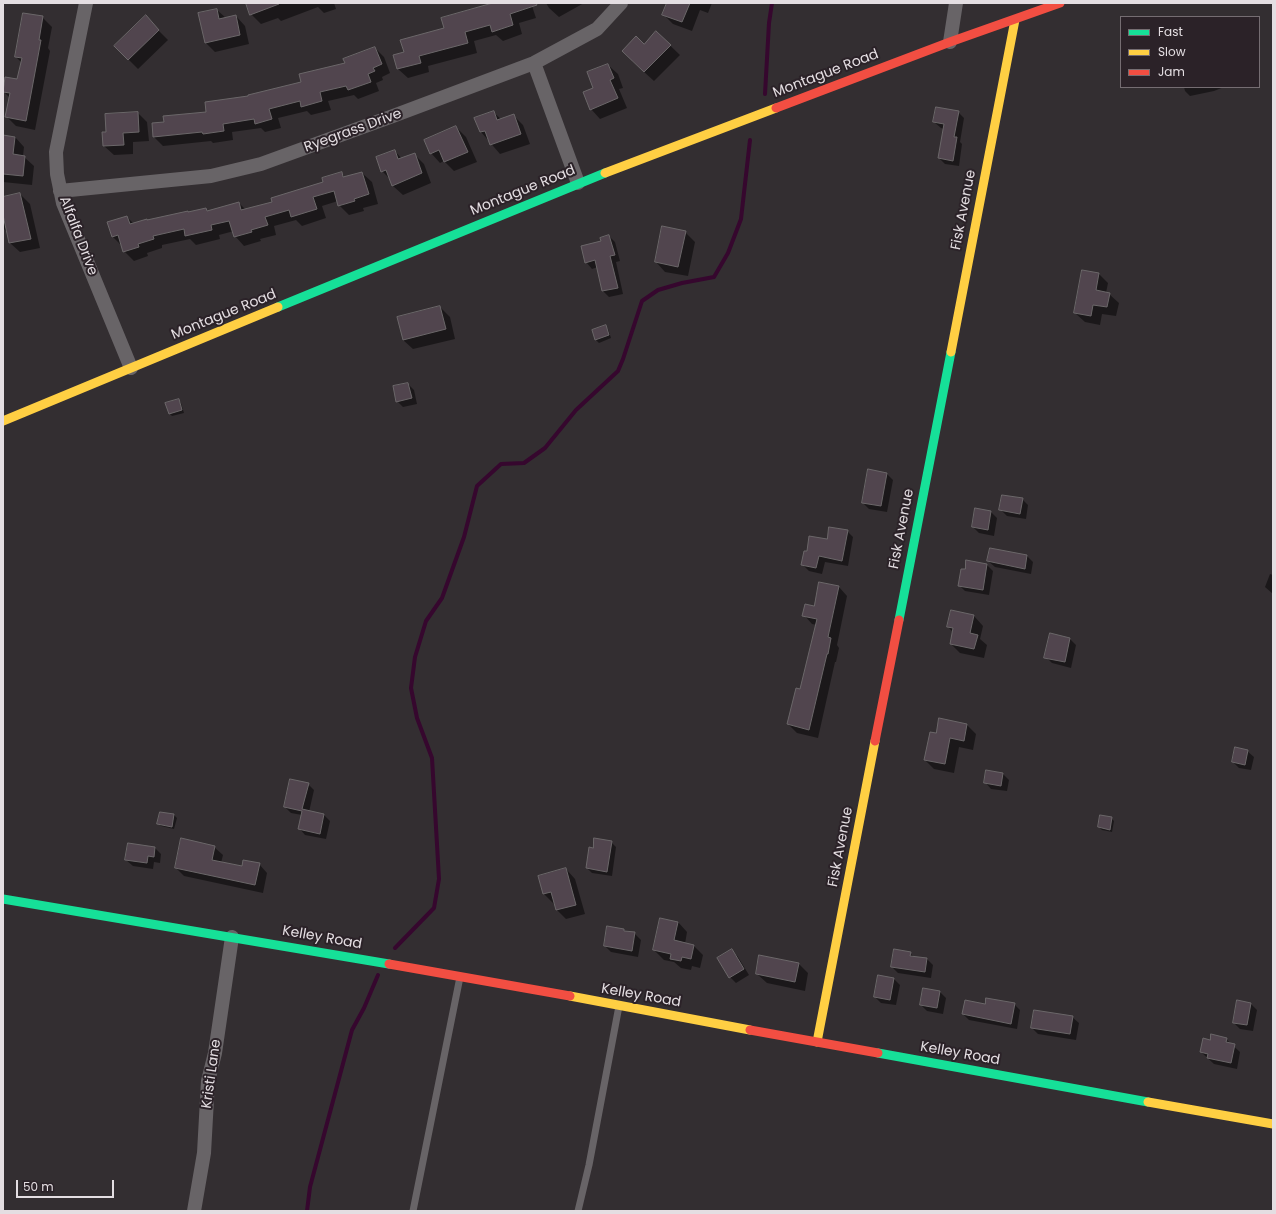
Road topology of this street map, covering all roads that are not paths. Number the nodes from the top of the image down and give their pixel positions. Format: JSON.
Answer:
{"nodes":[{"id":1,"x":86,"y":3,"type":"edge"},
{"id":2,"x":621,"y":3,"type":"edge"},
{"id":3,"x":956,"y":3,"type":"edge"},
{"id":4,"x":1060,"y":3,"type":"edge"},
{"id":5,"x":1015,"y":20,"type":"junction"},
{"id":6,"x":950,"y":42,"type":"junction"},
{"id":7,"x":534,"y":63,"type":"junction"},
{"id":8,"x":578,"y":183,"type":"junction"},
{"id":9,"x":60,"y":191,"type":"junction"},
{"id":10,"x":131,"y":368,"type":"junction"},
{"id":11,"x":3,"y":421,"type":"edge"},
{"id":12,"x":3,"y":899,"type":"edge"},
{"id":13,"x":232,"y":937,"type":"junction"},
{"id":14,"x":460,"y":976,"type":"junction"},
{"id":15,"x":619,"y":1006,"type":"junction"},
{"id":16,"x":817,"y":1042,"type":"junction"},
{"id":17,"x":1273,"y":1124,"type":"edge"},
{"id":18,"x":194,"y":1211,"type":"edge"},
{"id":19,"x":413,"y":1211,"type":"edge"},
{"id":20,"x":578,"y":1211,"type":"edge"}],
"edges":[{"from":1,"to":9,"type":"street","name":"Alfalfa Drive"},
{"from":2,"to":7,"type":"street","name":"Ryegrass Drive"},
{"from":3,"to":6,"type":"street"},
{"from":4,"to":5,"type":"street","name":"Montague Road"},
{"from":5,"to":6,"type":"street","name":"Montague Road"},
{"from":5,"to":16,"type":"street","name":"Fisk Avenue"},
{"from":6,"to":8,"type":"street","name":"Montague Road"},
{"from":7,"to":8,"type":"street"},
{"from":7,"to":9,"type":"street","name":"Ryegrass Drive"},
{"from":8,"to":10,"type":"street","name":"Montague Road"},
{"from":9,"to":10,"type":"street","name":"Alfalfa Drive"},
{"from":10,"to":11,"type":"street","name":"Montague Road"},
{"from":12,"to":13,"type":"street","name":"Kelley Road"},
{"from":13,"to":14,"type":"street","name":"Kelley Road"},
{"from":13,"to":18,"type":"street","name":"Kristi Lane"},
{"from":14,"to":15,"type":"street","name":"Kelley Road"},
{"from":14,"to":19,"type":"lane"},
{"from":15,"to":16,"type":"street","name":"Kelley Road"},
{"from":15,"to":20,"type":"lane"},
{"from":16,"to":17,"type":"street","name":"Kelley Road"}]}
